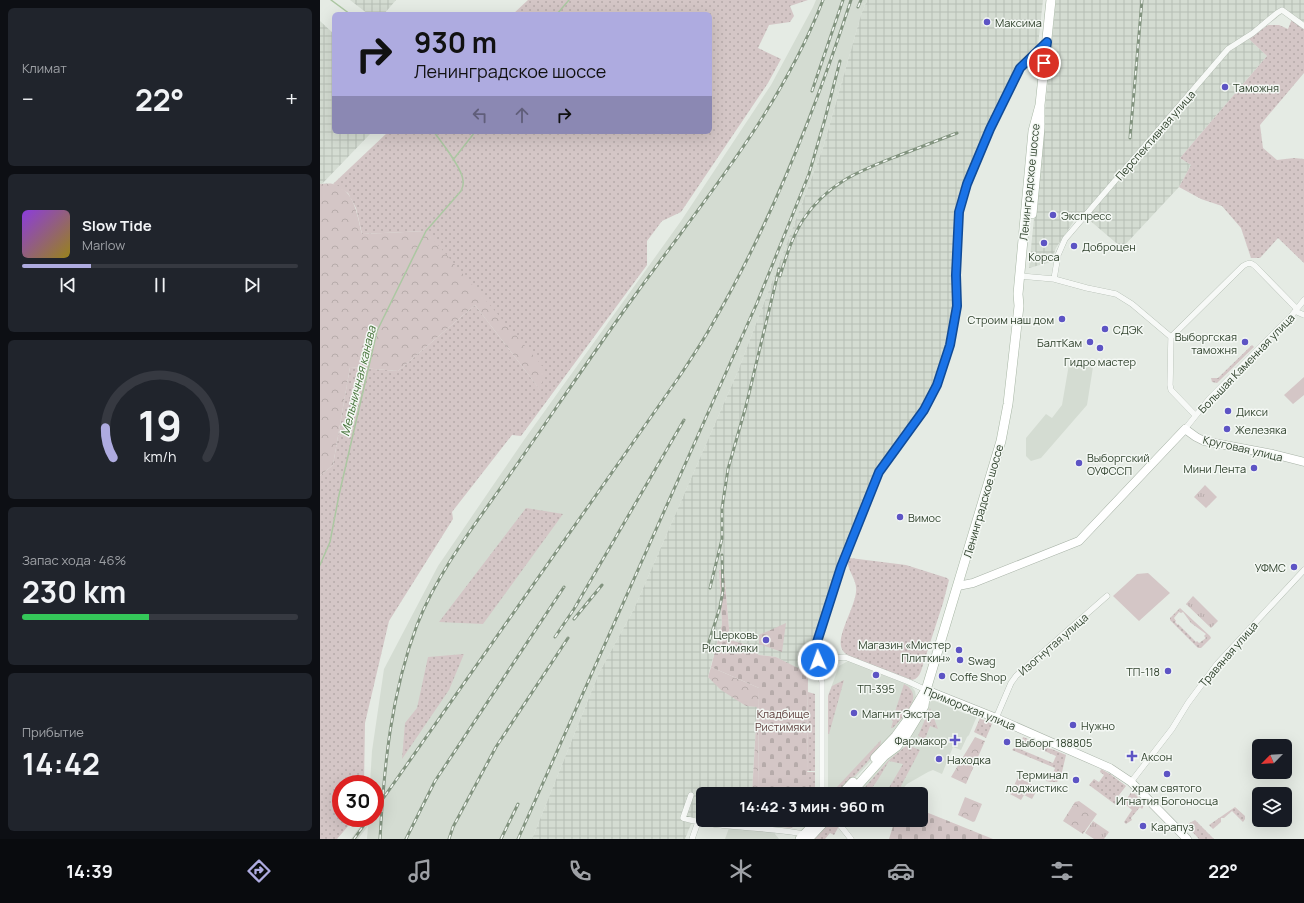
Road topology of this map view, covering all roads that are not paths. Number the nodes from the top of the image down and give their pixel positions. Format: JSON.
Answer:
{"nodes":[{"id":1,"x":1051,"y":0,"type":"edge"},
{"id":2,"x":1304,"y":26,"type":"edge"},
{"id":3,"x":1047,"y":42,"type":"junction"},
{"id":4,"x":1023,"y":277,"type":"junction"},
{"id":5,"x":1054,"y":279,"type":"junction"},
{"id":6,"x":1304,"y":300,"type":"edge"},
{"id":7,"x":1296,"y":310,"type":"junction"},
{"id":8,"x":1304,"y":315,"type":"edge"},
{"id":9,"x":1171,"y":337,"type":"junction"},
{"id":10,"x":1196,"y":415,"type":"junction"},
{"id":11,"x":1185,"y":429,"type":"junction"},
{"id":12,"x":1304,"y":462,"type":"edge"},
{"id":13,"x":1304,"y":570,"type":"edge"},
{"id":14,"x":958,"y":586,"type":"junction"},
{"id":15,"x":1107,"y":596,"type":"dead end"},
{"id":16,"x":818,"y":660,"type":"junction"},
{"id":17,"x":926,"y":690,"type":"junction"},
{"id":18,"x":996,"y":718,"type":"junction"},
{"id":19,"x":1131,"y":782,"type":"junction"},
{"id":20,"x":822,"y":787,"type":"edge"},
{"id":21,"x":849,"y":787,"type":"edge"},
{"id":22,"x":856,"y":787,"type":"edge"},
{"id":23,"x":691,"y":795,"type":"dead end"},
{"id":24,"x":696,"y":821,"type":"edge"},
{"id":25,"x":696,"y":827,"type":"edge"},
{"id":26,"x":752,"y":827,"type":"edge"},
{"id":27,"x":812,"y":827,"type":"edge"},
{"id":28,"x":817,"y":827,"type":"edge"},
{"id":29,"x":842,"y":827,"type":"edge"},
{"id":30,"x":804,"y":837,"type":"edge"},
{"id":31,"x":692,"y":839,"type":"edge"},
{"id":32,"x":851,"y":839,"type":"edge"},
{"id":33,"x":1187,"y":839,"type":"edge"}],
"edges":[{"from":1,"to":3,"type":"main road","name":"Ленинградское шоссе"},
{"from":2,"to":5,"type":"street","name":"Перспективная улица"},
{"from":3,"to":4,"type":"main road","name":"Ленинградское шоссе"},
{"from":3,"to":16,"type":"street"},
{"from":4,"to":5,"type":"street"},
{"from":4,"to":14,"type":"main road","name":"Ленинградское шоссе"},
{"from":5,"to":9,"type":"street"},
{"from":6,"to":7,"type":"street","name":"Большая Каменная улица"},
{"from":7,"to":8,"type":"street"},
{"from":7,"to":9,"type":"street"},
{"from":7,"to":10,"type":"street","name":"Большая Каменная улица"},
{"from":9,"to":10,"type":"street"},
{"from":10,"to":11,"type":"street","name":"Большая Каменная улица"},
{"from":11,"to":12,"type":"street","name":"Круговая улица"},
{"from":11,"to":14,"type":"street","name":"Большая Каменная улица"},
{"from":13,"to":19,"type":"street","name":"Травяная улица"},
{"from":14,"to":17,"type":"main road","name":"Ленинградское шоссе"},
{"from":15,"to":18,"type":"street","name":"Изогнутая улица"},
{"from":16,"to":17,"type":"street","name":"Приморская улица"},
{"from":16,"to":20,"type":"street"},
{"from":17,"to":18,"type":"street","name":"Приморская улица"},
{"from":17,"to":21,"type":"main road","name":"Ленинградское шоссе"},
{"from":17,"to":22,"type":"main road","name":"Ленинградское шоссе"},
{"from":18,"to":19,"type":"street","name":"Приморская улица"},
{"from":19,"to":33,"type":"street","name":"Приморская улица"},
{"from":23,"to":24,"type":"street"},
{"from":25,"to":31,"type":"street"},
{"from":26,"to":30,"type":"street"},
{"from":27,"to":30,"type":"main road"},
{"from":28,"to":30,"type":"main road"},
{"from":29,"to":32,"type":"street"}]}
